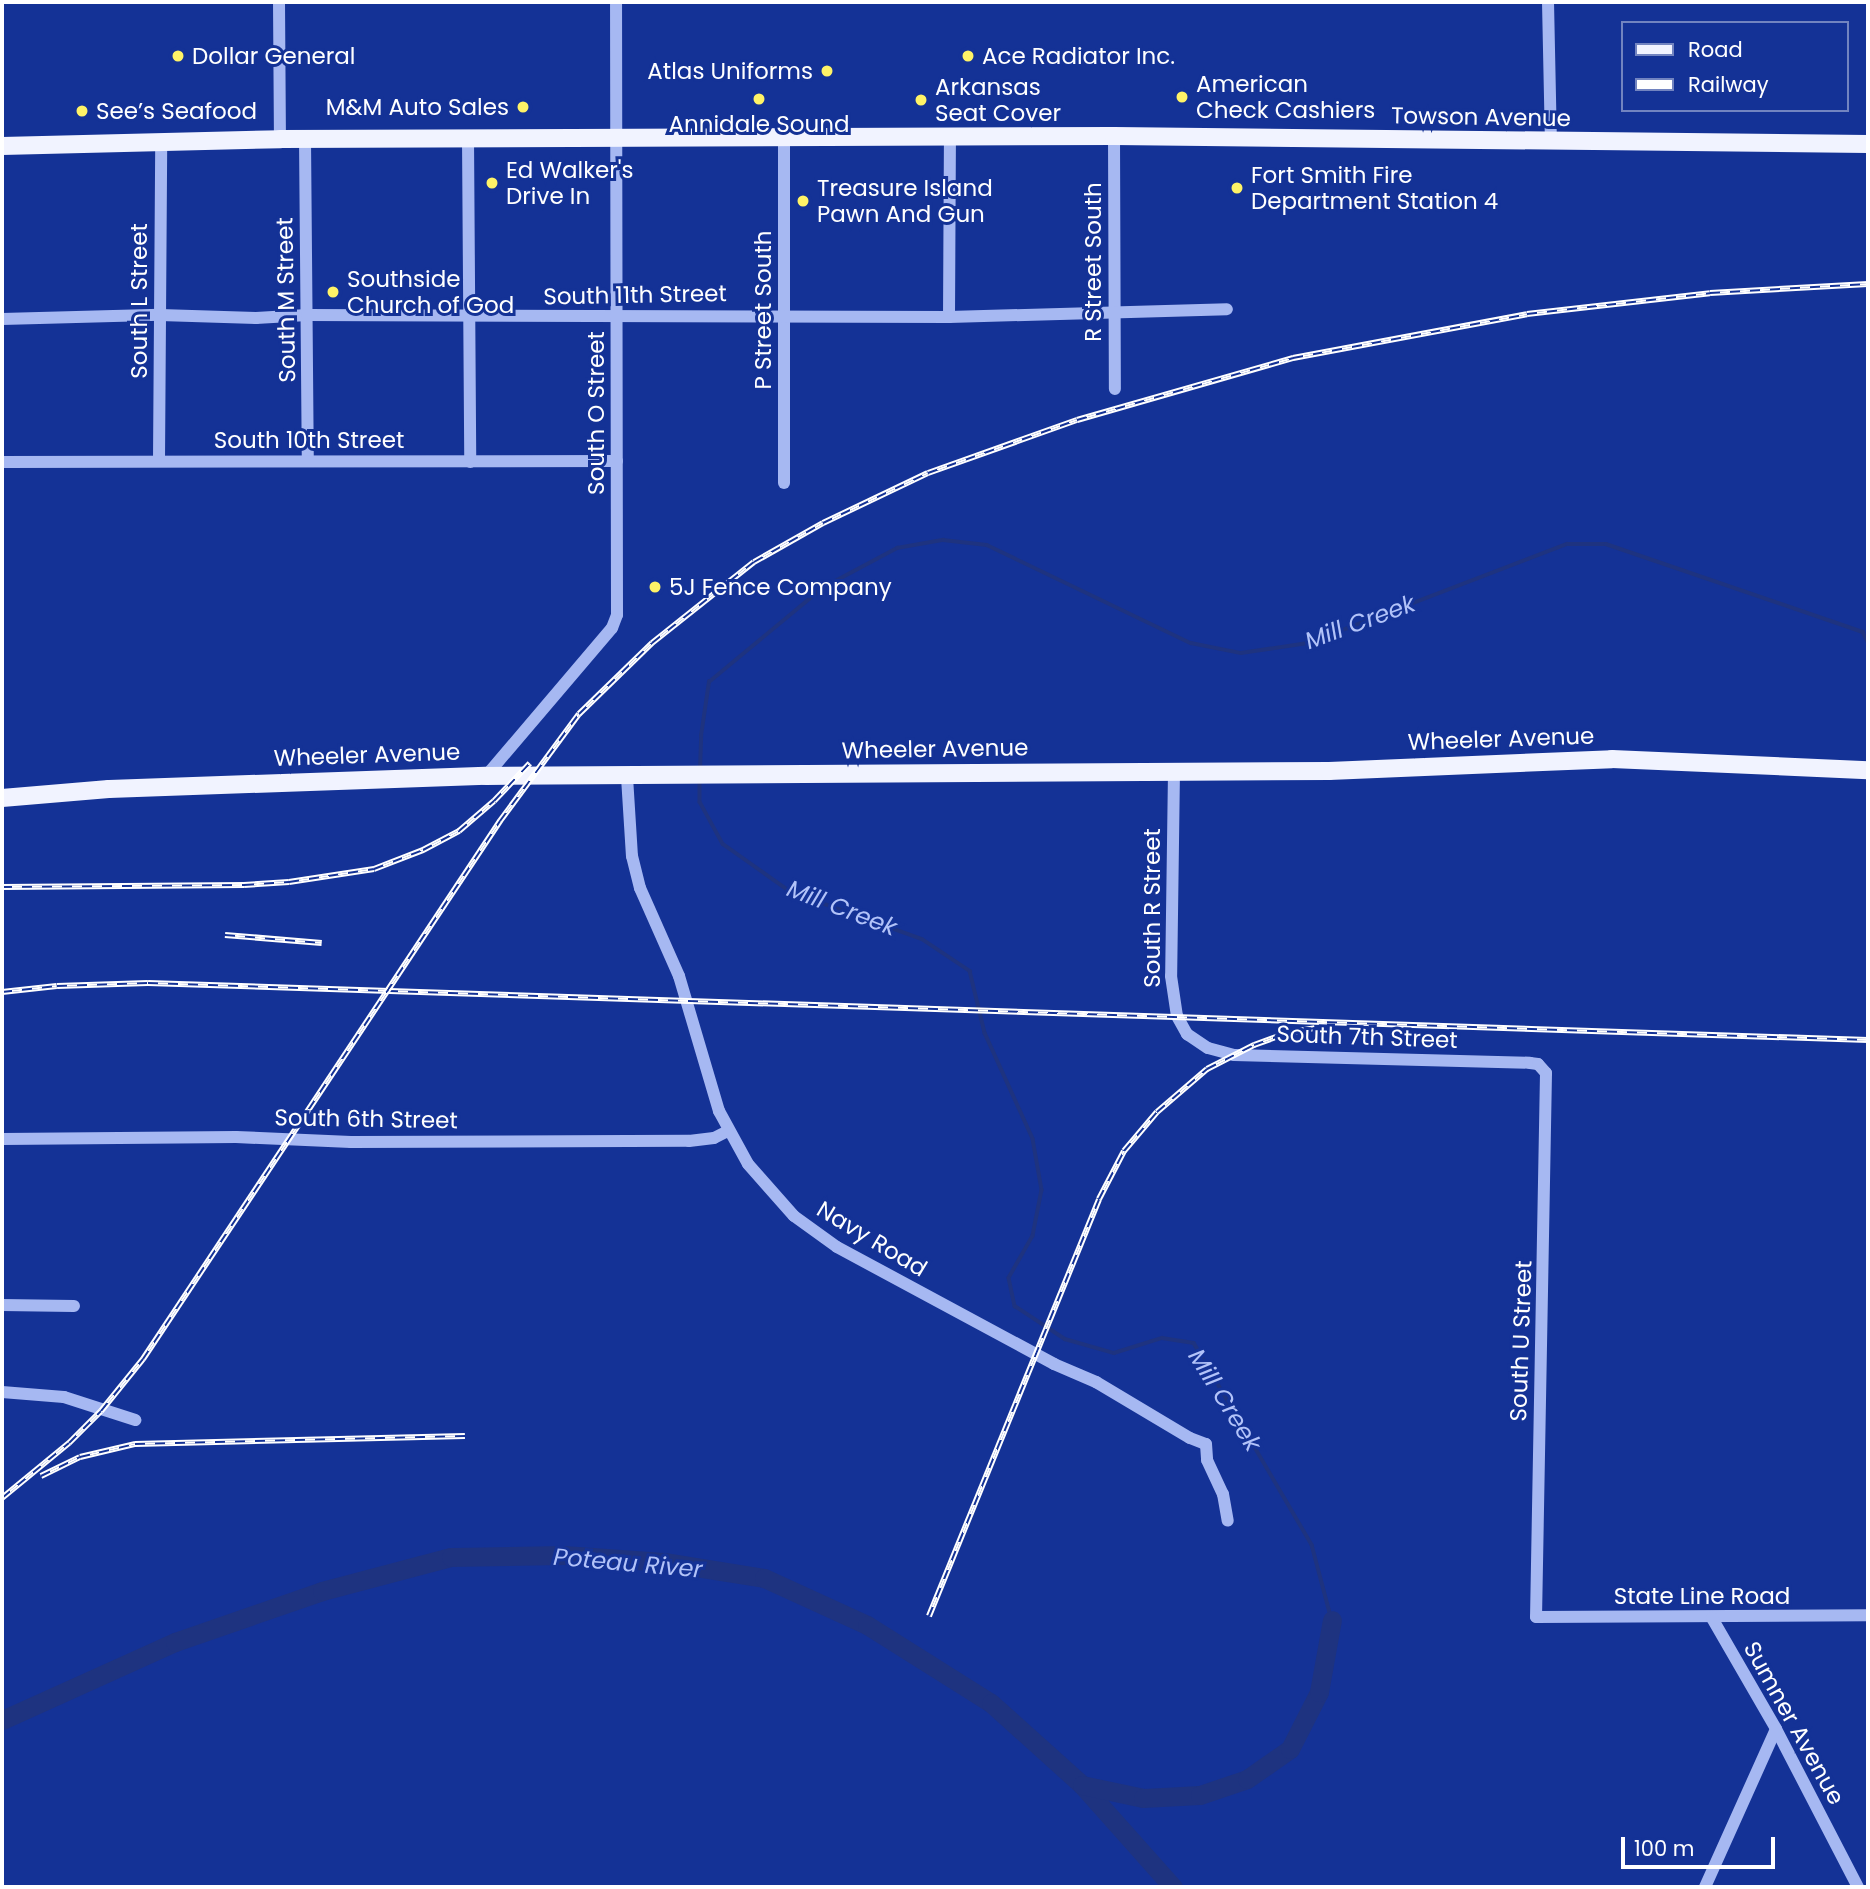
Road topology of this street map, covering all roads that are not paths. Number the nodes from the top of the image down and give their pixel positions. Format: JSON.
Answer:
{"nodes":[{"id":1,"x":279,"y":2,"type":"edge"},
{"id":2,"x":615,"y":2,"type":"edge"},
{"id":3,"x":1548,"y":2,"type":"edge"},
{"id":4,"x":950,"y":136,"type":"junction"},
{"id":5,"x":1114,"y":136,"type":"junction"},
{"id":6,"x":784,"y":137,"type":"junction"},
{"id":7,"x":468,"y":138,"type":"junction"},
{"id":8,"x":616,"y":138,"type":"junction"},
{"id":9,"x":280,"y":139,"type":"junction"},
{"id":10,"x":305,"y":139,"type":"junction"},
{"id":11,"x":161,"y":140,"type":"junction"},
{"id":12,"x":1551,"y":143,"type":"junction"},
{"id":13,"x":1868,"y":144,"type":"edge"},
{"id":14,"x":2,"y":146,"type":"edge"},
{"id":15,"x":1227,"y":309,"type":"dead end"},
{"id":16,"x":784,"y":314,"type":"junction"},
{"id":17,"x":160,"y":315,"type":"junction"},
{"id":18,"x":307,"y":315,"type":"junction"},
{"id":19,"x":1114,"y":315,"type":"junction"},
{"id":20,"x":616,"y":317,"type":"junction"},
{"id":21,"x":949,"y":317,"type":"junction"},
{"id":22,"x":2,"y":318,"type":"edge"},
{"id":23,"x":469,"y":318,"type":"junction"},
{"id":24,"x":1115,"y":389,"type":"dead end"},
{"id":25,"x":308,"y":460,"type":"junction"},
{"id":26,"x":159,"y":461,"type":"junction"},
{"id":27,"x":617,"y":461,"type":"junction"},
{"id":28,"x":470,"y":462,"type":"junction"},
{"id":29,"x":2,"y":463,"type":"edge"},
{"id":30,"x":784,"y":483,"type":"dead end"},
{"id":31,"x":1174,"y":771,"type":"junction"},
{"id":32,"x":1868,"y":771,"type":"edge"},
{"id":33,"x":486,"y":776,"type":"junction"},
{"id":34,"x":628,"y":777,"type":"junction"},
{"id":35,"x":2,"y":798,"type":"edge"},
{"id":36,"x":1192,"y":1038,"type":"joint"},
{"id":37,"x":1543,"y":1068,"type":"joint"},
{"id":38,"x":728,"y":1130,"type":"junction"},
{"id":39,"x":2,"y":1139,"type":"edge"},
{"id":40,"x":2,"y":1305,"type":"edge"},
{"id":41,"x":74,"y":1306,"type":"dead end"},
{"id":42,"x":2,"y":1392,"type":"edge"},
{"id":43,"x":135,"y":1420,"type":"dead end"},
{"id":44,"x":1228,"y":1521,"type":"dead end"},
{"id":45,"x":1868,"y":1615,"type":"edge"},
{"id":46,"x":1536,"y":1617,"type":"joint"},
{"id":47,"x":1712,"y":1618,"type":"junction"},
{"id":48,"x":1776,"y":1729,"type":"junction"},
{"id":49,"x":1705,"y":1887,"type":"edge"},
{"id":50,"x":1858,"y":1887,"type":"edge"}],
"edges":[{"from":1,"to":9,"type":"street"},
{"from":2,"to":8,"type":"street","name":"South O Street"},
{"from":3,"to":12,"type":"street"},
{"from":4,"to":5,"type":"main road","name":"Towson Avenue"},
{"from":4,"to":6,"type":"main road","name":"Towson Avenue"},
{"from":4,"to":21,"type":"street"},
{"from":5,"to":12,"type":"main road","name":"Towson Avenue"},
{"from":5,"to":19,"type":"street","name":"R Street South"},
{"from":6,"to":8,"type":"main road","name":"Towson Avenue"},
{"from":6,"to":16,"type":"street","name":"P Street South"},
{"from":7,"to":8,"type":"main road","name":"Towson Avenue"},
{"from":7,"to":10,"type":"main road","name":"Towson Avenue"},
{"from":7,"to":23,"type":"street"},
{"from":8,"to":20,"type":"street","name":"South O Street"},
{"from":9,"to":10,"type":"main road","name":"Towson Avenue"},
{"from":9,"to":11,"type":"main road","name":"Towson Avenue"},
{"from":10,"to":18,"type":"street","name":"South M Street"},
{"from":11,"to":14,"type":"main road","name":"Towson Avenue"},
{"from":11,"to":17,"type":"street","name":"South L Street"},
{"from":12,"to":13,"type":"main road","name":"Towson Avenue"},
{"from":15,"to":19,"type":"street","name":"South 11th Street"},
{"from":16,"to":20,"type":"street","name":"South 11th Street"},
{"from":16,"to":21,"type":"street","name":"South 11th Street"},
{"from":16,"to":30,"type":"street","name":"P Street South"},
{"from":17,"to":18,"type":"street","name":"South 11th Street"},
{"from":17,"to":22,"type":"street","name":"South 11th Street"},
{"from":17,"to":26,"type":"street","name":"South L Street"},
{"from":18,"to":23,"type":"street","name":"South 11th Street"},
{"from":18,"to":25,"type":"street","name":"South M Street"},
{"from":19,"to":21,"type":"street","name":"South 11th Street"},
{"from":19,"to":24,"type":"street","name":"R Street South"},
{"from":20,"to":23,"type":"street","name":"South 11th Street"},
{"from":20,"to":27,"type":"street","name":"South O Street"},
{"from":23,"to":28,"type":"street"},
{"from":25,"to":26,"type":"street","name":"South 10th Street"},
{"from":25,"to":28,"type":"street","name":"South 10th Street"},
{"from":26,"to":29,"type":"street","name":"South 10th Street"},
{"from":27,"to":28,"type":"street","name":"South 10th Street"},
{"from":27,"to":33,"type":"street","name":"South O Street"},
{"from":31,"to":32,"type":"main road","name":"Wheeler Avenue"},
{"from":31,"to":34,"type":"main road","name":"Wheeler Avenue"},
{"from":31,"to":36,"type":"street","name":"South R Street"},
{"from":33,"to":34,"type":"main road","name":"Wheeler Avenue"},
{"from":33,"to":35,"type":"main road","name":"Wheeler Avenue"},
{"from":34,"to":38,"type":"street","name":"Navy Road"},
{"from":36,"to":37,"type":"street","name":"South 7th Street"},
{"from":37,"to":46,"type":"street","name":"South U Street"},
{"from":38,"to":39,"type":"street","name":"South 6th Street"},
{"from":38,"to":44,"type":"street","name":"Navy Road"},
{"from":40,"to":41,"type":"street"},
{"from":42,"to":43,"type":"street"},
{"from":45,"to":47,"type":"street","name":"State Line Road"},
{"from":46,"to":47,"type":"street","name":"State Line Road"},
{"from":47,"to":48,"type":"street","name":"Sumner Avenue"},
{"from":48,"to":49,"type":"street"},
{"from":48,"to":50,"type":"street","name":"Sumner Avenue"}]}
